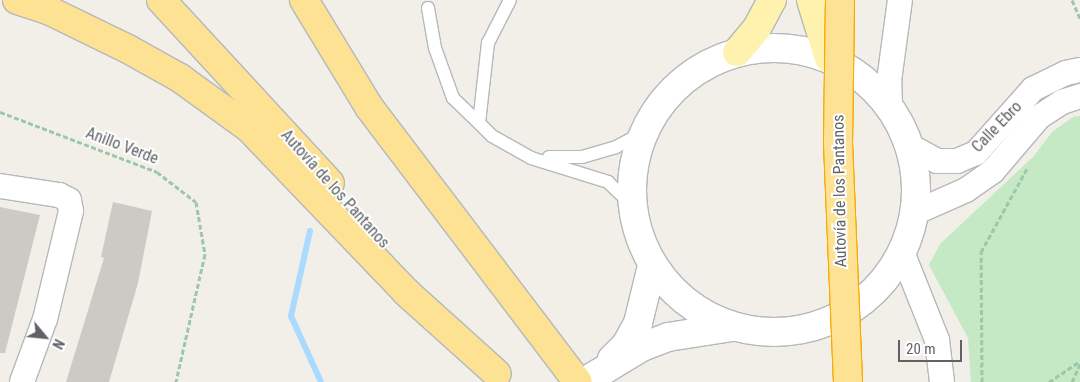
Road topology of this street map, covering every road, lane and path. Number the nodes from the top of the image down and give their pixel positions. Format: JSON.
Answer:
{"nodes":[{"id":1,"x":17,"y":0,"type":"edge"},
{"id":2,"x":161,"y":0,"type":"edge"},
{"id":3,"x":304,"y":0,"type":"edge"},
{"id":4,"x":510,"y":0,"type":"edge"},
{"id":5,"x":772,"y":0,"type":"edge"},
{"id":6,"x":811,"y":0,"type":"edge"},
{"id":7,"x":840,"y":0,"type":"edge"},
{"id":8,"x":900,"y":0,"type":"edge"},
{"id":9,"x":1072,"y":0,"type":"edge"},
{"id":10,"x":428,"y":8,"type":"dead end"},
{"id":11,"x":1080,"y":18,"type":"edge"},
{"id":12,"x":737,"y":52,"type":"junction"},
{"id":13,"x":830,"y":58,"type":"junction"},
{"id":14,"x":1080,"y":70,"type":"edge"},
{"id":15,"x":1080,"y":96,"type":"edge"},
{"id":16,"x":890,"y":104,"type":"junction"},
{"id":17,"x":0,"y":112,"type":"edge"},
{"id":18,"x":479,"y":123,"type":"junction"},
{"id":19,"x":644,"y":132,"type":"junction"},
{"id":20,"x":910,"y":146,"type":"junction"},
{"id":21,"x":531,"y":158,"type":"junction"},
{"id":22,"x":1030,"y":164,"type":"dead end"},
{"id":23,"x":0,"y":186,"type":"edge"},
{"id":24,"x":631,"y":204,"type":"junction"},
{"id":25,"x":914,"y":213,"type":"junction"},
{"id":26,"x":902,"y":252,"type":"junction"},
{"id":27,"x":652,"y":266,"type":"junction"},
{"id":28,"x":732,"y":327,"type":"junction"},
{"id":29,"x":1080,"y":362,"type":"edge"},
{"id":30,"x":500,"y":378,"type":"edge"},
{"id":31,"x":587,"y":379,"type":"edge"},
{"id":32,"x":22,"y":382,"type":"edge"},
{"id":33,"x":176,"y":382,"type":"edge"},
{"id":34,"x":848,"y":382,"type":"edge"},
{"id":35,"x":942,"y":382,"type":"edge"},
{"id":36,"x":982,"y":382,"type":"edge"},
{"id":37,"x":1049,"y":382,"type":"edge"},
{"id":38,"x":1072,"y":382,"type":"edge"}],
"edges":[{"from":1,"to":30,"type":"highway"},
{"from":2,"to":30,"type":"highway","name":"Autovía de los Pantanos"},
{"from":3,"to":31,"type":"highway"},
{"from":4,"to":18,"type":"lane"},
{"from":5,"to":12,"type":"main road"},
{"from":6,"to":13,"type":"main road"},
{"from":7,"to":34,"type":"highway","name":"Autovía de los Pantanos","bridge":true},
{"from":8,"to":16,"type":"street"},
{"from":9,"to":11,"type":"path"},
{"from":10,"to":18,"type":"lane"},
{"from":12,"to":13,"type":"street"},
{"from":12,"to":19,"type":"street"},
{"from":13,"to":16,"type":"street"},
{"from":14,"to":20,"type":"street","name":"Calle Ebro"},
{"from":15,"to":25,"type":"street","name":"Calle Ebro"},
{"from":16,"to":20,"type":"street"},
{"from":17,"to":33,"type":"path","name":"Anillo Verde"},
{"from":18,"to":21,"type":"lane"},
{"from":19,"to":21,"type":"lane"},
{"from":19,"to":24,"type":"street"},
{"from":20,"to":25,"type":"street"},
{"from":21,"to":24,"type":"lane"},
{"from":22,"to":36,"type":"path"},
{"from":23,"to":32,"type":"street"},
{"from":24,"to":27,"type":"street"},
{"from":25,"to":26,"type":"street"},
{"from":26,"to":28,"type":"street"},
{"from":26,"to":35,"type":"street"},
{"from":27,"to":28,"type":"street"},
{"from":27,"to":31,"type":"street"},
{"from":28,"to":31,"type":"street"},
{"from":29,"to":37,"type":"path"},
{"from":29,"to":38,"type":"path"}]}
